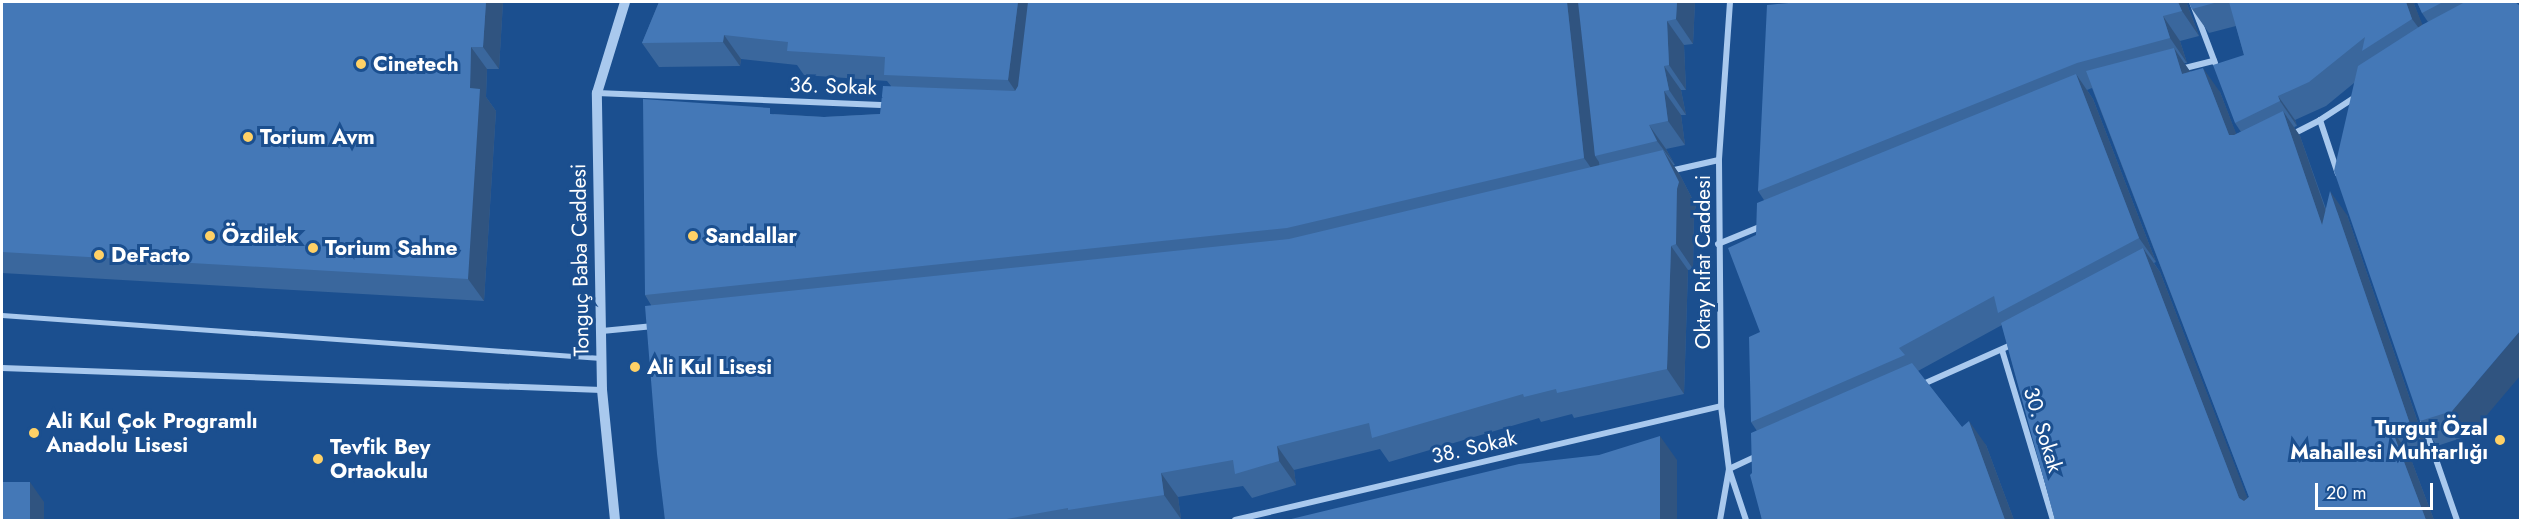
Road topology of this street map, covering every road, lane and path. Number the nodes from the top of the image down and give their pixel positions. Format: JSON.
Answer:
{"nodes":[{"id":1,"x":625,"y":2,"type":"edge"},
{"id":2,"x":1730,"y":2,"type":"edge"},
{"id":3,"x":2192,"y":2,"type":"edge"},
{"id":4,"x":2214,"y":61,"type":"junction"},
{"id":5,"x":2218,"y":71,"type":"edge"},
{"id":6,"x":2171,"y":72,"type":"edge"},
{"id":7,"x":2368,"y":89,"type":"edge"},
{"id":8,"x":597,"y":93,"type":"junction"},
{"id":9,"x":891,"y":105,"type":"edge"},
{"id":10,"x":2320,"y":120,"type":"junction"},
{"id":11,"x":2280,"y":140,"type":"edge"},
{"id":12,"x":1719,"y":160,"type":"junction"},
{"id":13,"x":1663,"y":173,"type":"edge"},
{"id":14,"x":2343,"y":187,"type":"edge"},
{"id":15,"x":1774,"y":222,"type":"edge"},
{"id":16,"x":1718,"y":244,"type":"junction"},
{"id":17,"x":2,"y":315,"type":"edge"},
{"id":18,"x":661,"y":325,"type":"edge"},
{"id":19,"x":602,"y":331,"type":"junction"},
{"id":20,"x":2022,"y":339,"type":"edge"},
{"id":21,"x":2002,"y":350,"type":"junction"},
{"id":22,"x":602,"y":358,"type":"junction"},
{"id":23,"x":2,"y":368,"type":"edge"},
{"id":24,"x":1914,"y":388,"type":"edge"},
{"id":25,"x":602,"y":390,"type":"junction"},
{"id":26,"x":1721,"y":406,"type":"junction"},
{"id":27,"x":2419,"y":409,"type":"edge"},
{"id":28,"x":1762,"y":454,"type":"edge"},
{"id":29,"x":1729,"y":469,"type":"junction"},
{"id":30,"x":615,"y":520,"type":"edge"},
{"id":31,"x":1234,"y":520,"type":"edge"},
{"id":32,"x":1720,"y":520,"type":"edge"},
{"id":33,"x":1746,"y":520,"type":"edge"},
{"id":34,"x":2053,"y":520,"type":"edge"},
{"id":35,"x":2457,"y":520,"type":"edge"}],
"edges":[{"from":1,"to":8,"type":"street","name":"Tonguç Baba Caddesi"},
{"from":2,"to":12,"type":"street","name":"Oktay Rıfat Caddesi"},
{"from":3,"to":4,"type":"street"},
{"from":4,"to":5,"type":"street"},
{"from":4,"to":6,"type":"street"},
{"from":7,"to":10,"type":"street"},
{"from":8,"to":9,"type":"street","name":"36. Sokak"},
{"from":8,"to":19,"type":"street","name":"Tonguç Baba Caddesi"},
{"from":10,"to":11,"type":"street"},
{"from":10,"to":14,"type":"street"},
{"from":12,"to":13,"type":"street"},
{"from":12,"to":16,"type":"street","name":"Oktay Rıfat Caddesi"},
{"from":15,"to":16,"type":"street"},
{"from":16,"to":26,"type":"street","name":"Oktay Rıfat Caddesi"},
{"from":17,"to":22,"type":"lane"},
{"from":18,"to":19,"type":"street"},
{"from":19,"to":22,"type":"street","name":"Tonguç Baba Caddesi"},
{"from":20,"to":21,"type":"street"},
{"from":21,"to":24,"type":"street"},
{"from":21,"to":34,"type":"street","name":"30. Sokak"},
{"from":22,"to":25,"type":"street","name":"Tonguç Baba Caddesi"},
{"from":23,"to":25,"type":"street"},
{"from":25,"to":30,"type":"street","name":"Tonguç Baba Caddesi"},
{"from":26,"to":29,"type":"street","name":"Oktay Rıfat Caddesi"},
{"from":26,"to":31,"type":"street","name":"38. Sokak"},
{"from":27,"to":35,"type":"street"},
{"from":28,"to":29,"type":"street"},
{"from":29,"to":32,"type":"street"},
{"from":29,"to":33,"type":"street","name":"Oktay Rıfat Caddesi"}]}
